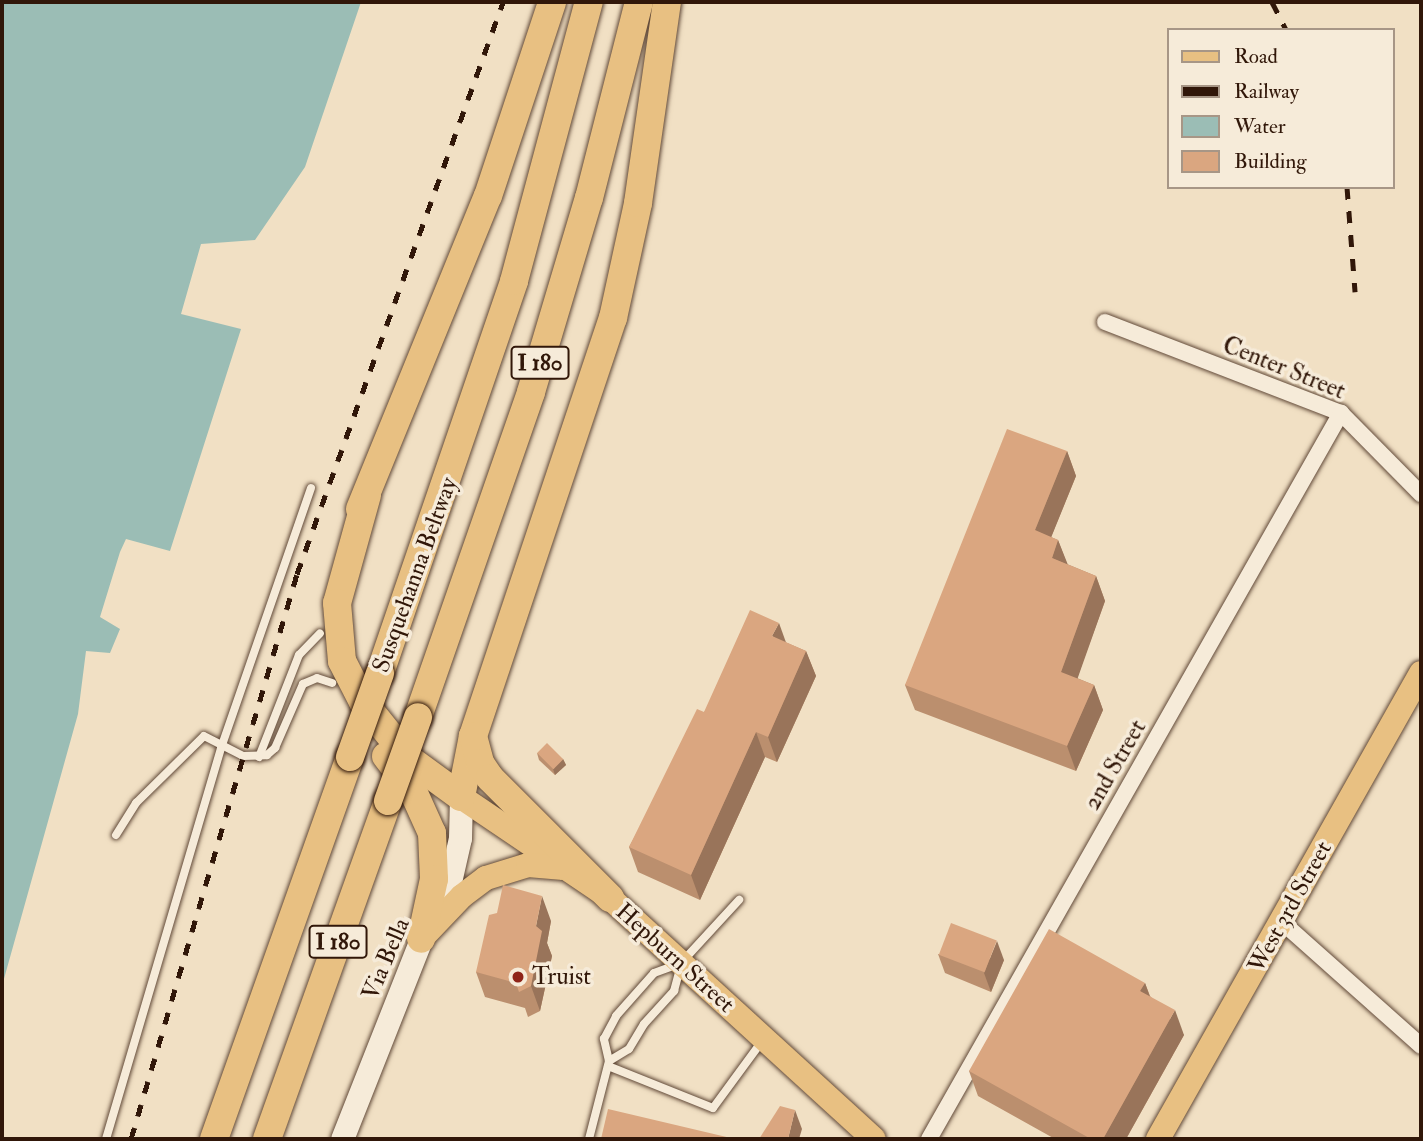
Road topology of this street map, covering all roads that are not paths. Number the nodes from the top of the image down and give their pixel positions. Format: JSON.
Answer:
{"nodes":[{"id":1,"x":552,"y":2,"type":"edge"},
{"id":2,"x":589,"y":2,"type":"edge"},
{"id":3,"x":639,"y":2,"type":"edge"},
{"id":4,"x":667,"y":2,"type":"edge"},
{"id":5,"x":1105,"y":322,"type":"dead end"},
{"id":6,"x":1341,"y":413,"type":"junction"},
{"id":7,"x":311,"y":488,"type":"dead end"},
{"id":8,"x":1421,"y":494,"type":"edge"},
{"id":9,"x":367,"y":495,"type":"junction"},
{"id":10,"x":320,"y":633,"type":"junction"},
{"id":11,"x":1421,"y":673,"type":"edge"},
{"id":12,"x":332,"y":683,"type":"junction"},
{"id":13,"x":473,"y":736,"type":"junction"},
{"id":14,"x":221,"y":748,"type":"junction"},
{"id":15,"x":259,"y":757,"type":"junction"},
{"id":16,"x":461,"y":797,"type":"junction"},
{"id":17,"x":116,"y":835,"type":"dead end"},
{"id":18,"x":562,"y":868,"type":"junction"},
{"id":19,"x":610,"y":898,"type":"junction"},
{"id":20,"x":739,"y":900,"type":"dead end"},
{"id":21,"x":1282,"y":922,"type":"junction"},
{"id":22,"x":421,"y":939,"type":"junction"},
{"id":23,"x":681,"y":963,"type":"junction"},
{"id":24,"x":764,"y":1039,"type":"junction"},
{"id":25,"x":1421,"y":1046,"type":"edge"},
{"id":26,"x":609,"y":1063,"type":"junction"},
{"id":27,"x":106,"y":1139,"type":"edge"},
{"id":28,"x":214,"y":1139,"type":"edge"},
{"id":29,"x":267,"y":1139,"type":"edge"},
{"id":30,"x":342,"y":1139,"type":"edge"},
{"id":31,"x":589,"y":1139,"type":"edge"},
{"id":32,"x":874,"y":1139,"type":"edge"},
{"id":33,"x":929,"y":1139,"type":"edge"},
{"id":34,"x":1158,"y":1139,"type":"edge"}],
"edges":[{"from":1,"to":9,"type":"highway"},
{"from":2,"to":28,"type":"highway","name":"Susquehanna Beltway","number":"I 180","bridge":true},
{"from":3,"to":29,"type":"highway","name":"Susquehanna Beltway","number":"I 180","bridge":true},
{"from":4,"to":13,"type":"highway"},
{"from":5,"to":6,"type":"street","name":"Center Street"},
{"from":6,"to":8,"type":"street","name":"Center Street"},
{"from":6,"to":33,"type":"street","name":"2nd Street"},
{"from":7,"to":14,"type":"lane"},
{"from":9,"to":10,"type":"highway"},
{"from":9,"to":16,"type":"highway"},
{"from":10,"to":12,"type":"highway"},
{"from":10,"to":15,"type":"lane"},
{"from":11,"to":21,"type":"main road","name":"West 3rd Street"},
{"from":12,"to":15,"type":"lane"},
{"from":12,"to":22,"type":"highway"},
{"from":13,"to":16,"type":"highway"},
{"from":13,"to":19,"type":"highway"},
{"from":14,"to":15,"type":"lane"},
{"from":14,"to":17,"type":"lane"},
{"from":14,"to":27,"type":"lane"},
{"from":16,"to":18,"type":"main road","name":"Hepburn Street"},
{"from":16,"to":22,"type":"main road","name":"Via Bella"},
{"from":18,"to":19,"type":"main road","name":"Hepburn Street"},
{"from":18,"to":22,"type":"main road"},
{"from":19,"to":23,"type":"main road","name":"Hepburn Street"},
{"from":20,"to":23,"type":"lane"},
{"from":21,"to":25,"type":"street"},
{"from":21,"to":34,"type":"main road","name":"West 3rd Street"},
{"from":22,"to":30,"type":"main road","name":"Via Bella"},
{"from":23,"to":24,"type":"main road","name":"Hepburn Street"},
{"from":23,"to":26,"type":"lane"},
{"from":23,"to":26,"type":"lane"},
{"from":24,"to":26,"type":"lane"},
{"from":24,"to":32,"type":"main road","name":"Hepburn Street"},
{"from":26,"to":31,"type":"lane"}]}
